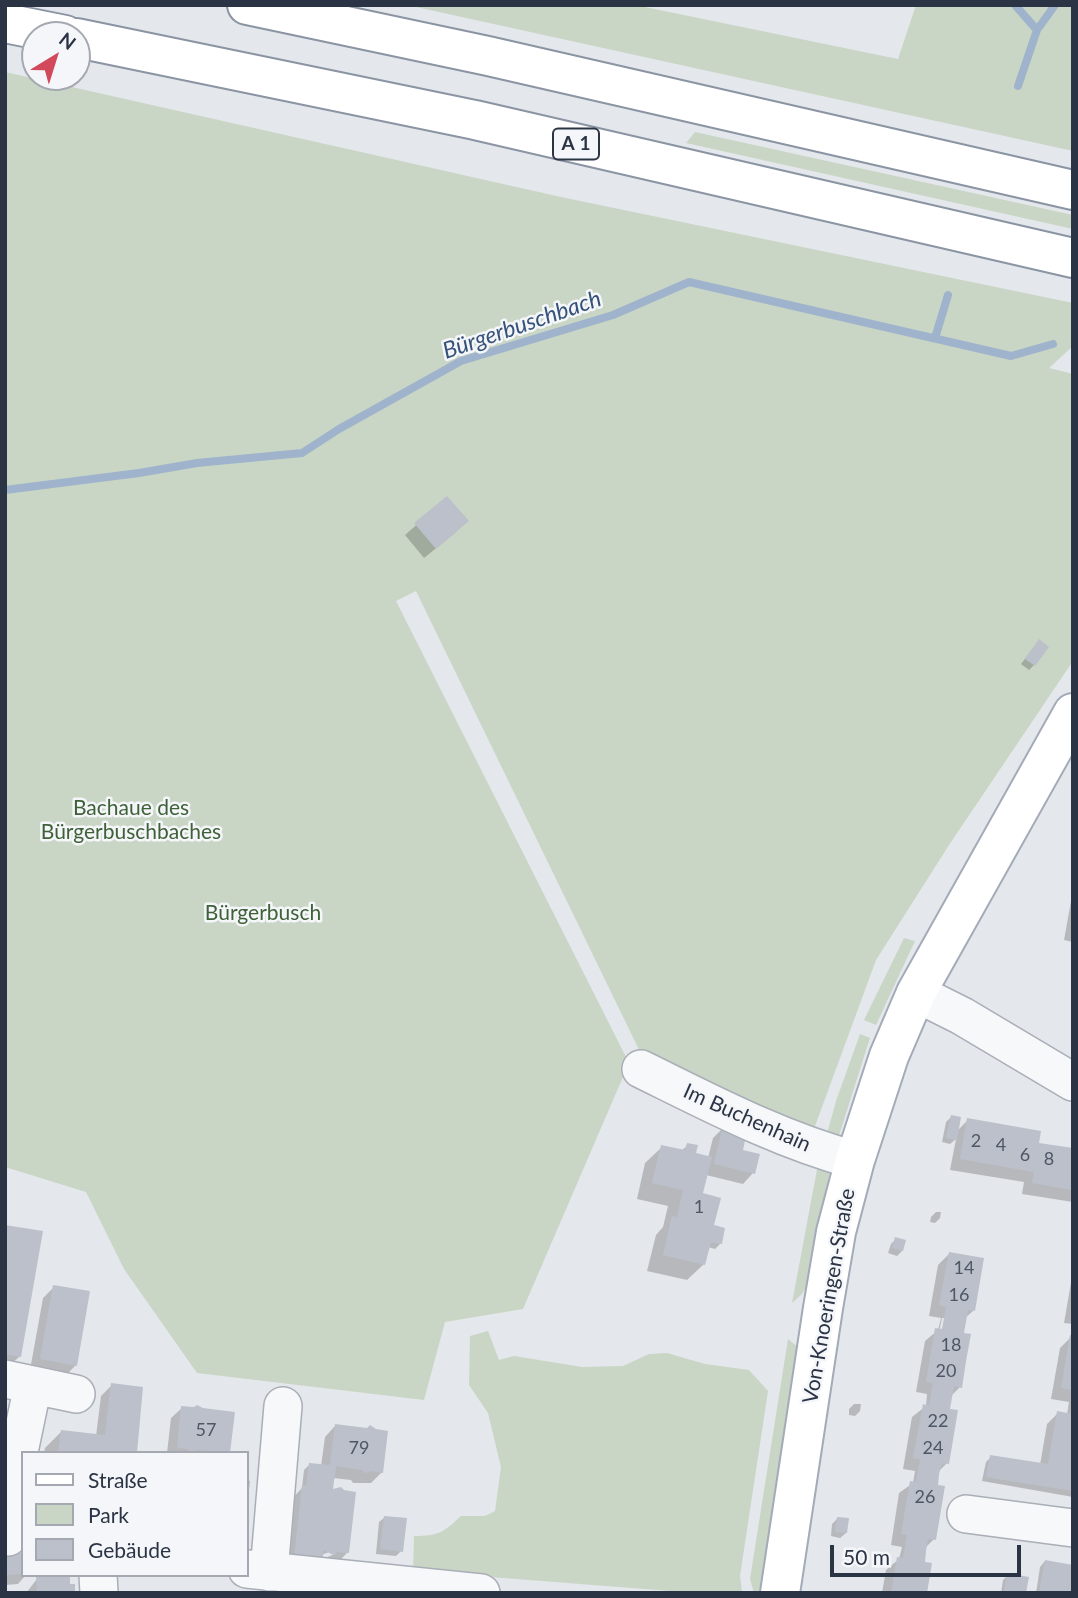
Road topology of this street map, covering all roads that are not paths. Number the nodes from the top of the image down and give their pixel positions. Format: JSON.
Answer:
{"nodes":[{"id":1,"x":247,"y":5,"type":"edge"},
{"id":2,"x":91,"y":40,"type":"edge"},
{"id":3,"x":1073,"y":190,"type":"edge"},
{"id":4,"x":1073,"y":258,"type":"edge"},
{"id":5,"x":1073,"y":713,"type":"edge"},
{"id":6,"x":916,"y":993,"type":"junction"},
{"id":7,"x":641,"y":1069,"type":"dead end"},
{"id":8,"x":1073,"y":1082,"type":"edge"},
{"id":9,"x":855,"y":1160,"type":"junction"},
{"id":10,"x":19,"y":1382,"type":"edge"},
{"id":11,"x":76,"y":1394,"type":"dead end"},
{"id":12,"x":284,"y":1406,"type":"dead end"},
{"id":13,"x":966,"y":1514,"type":"dead end"},
{"id":14,"x":1073,"y":1528,"type":"edge"},
{"id":15,"x":12,"y":1538,"type":"edge"},
{"id":16,"x":258,"y":1571,"type":"edge"},
{"id":17,"x":481,"y":1593,"type":"edge"},
{"id":18,"x":780,"y":1593,"type":"edge"}],
"edges":[{"from":1,"to":3,"type":"main road"},
{"from":2,"to":4,"type":"main road","number":"A 1"},
{"from":5,"to":6,"type":"main road","name":"Von-Knoeringen-Straße"},
{"from":6,"to":8,"type":"street"},
{"from":6,"to":9,"type":"main road","name":"Von-Knoeringen-Straße"},
{"from":7,"to":9,"type":"street","name":"Im Buchenhain"},
{"from":9,"to":18,"type":"main road","name":"Von-Knoeringen-Straße"},
{"from":10,"to":11,"type":"street"},
{"from":10,"to":15,"type":"street"},
{"from":12,"to":16,"type":"street"},
{"from":13,"to":14,"type":"street"},
{"from":16,"to":17,"type":"street"}]}
